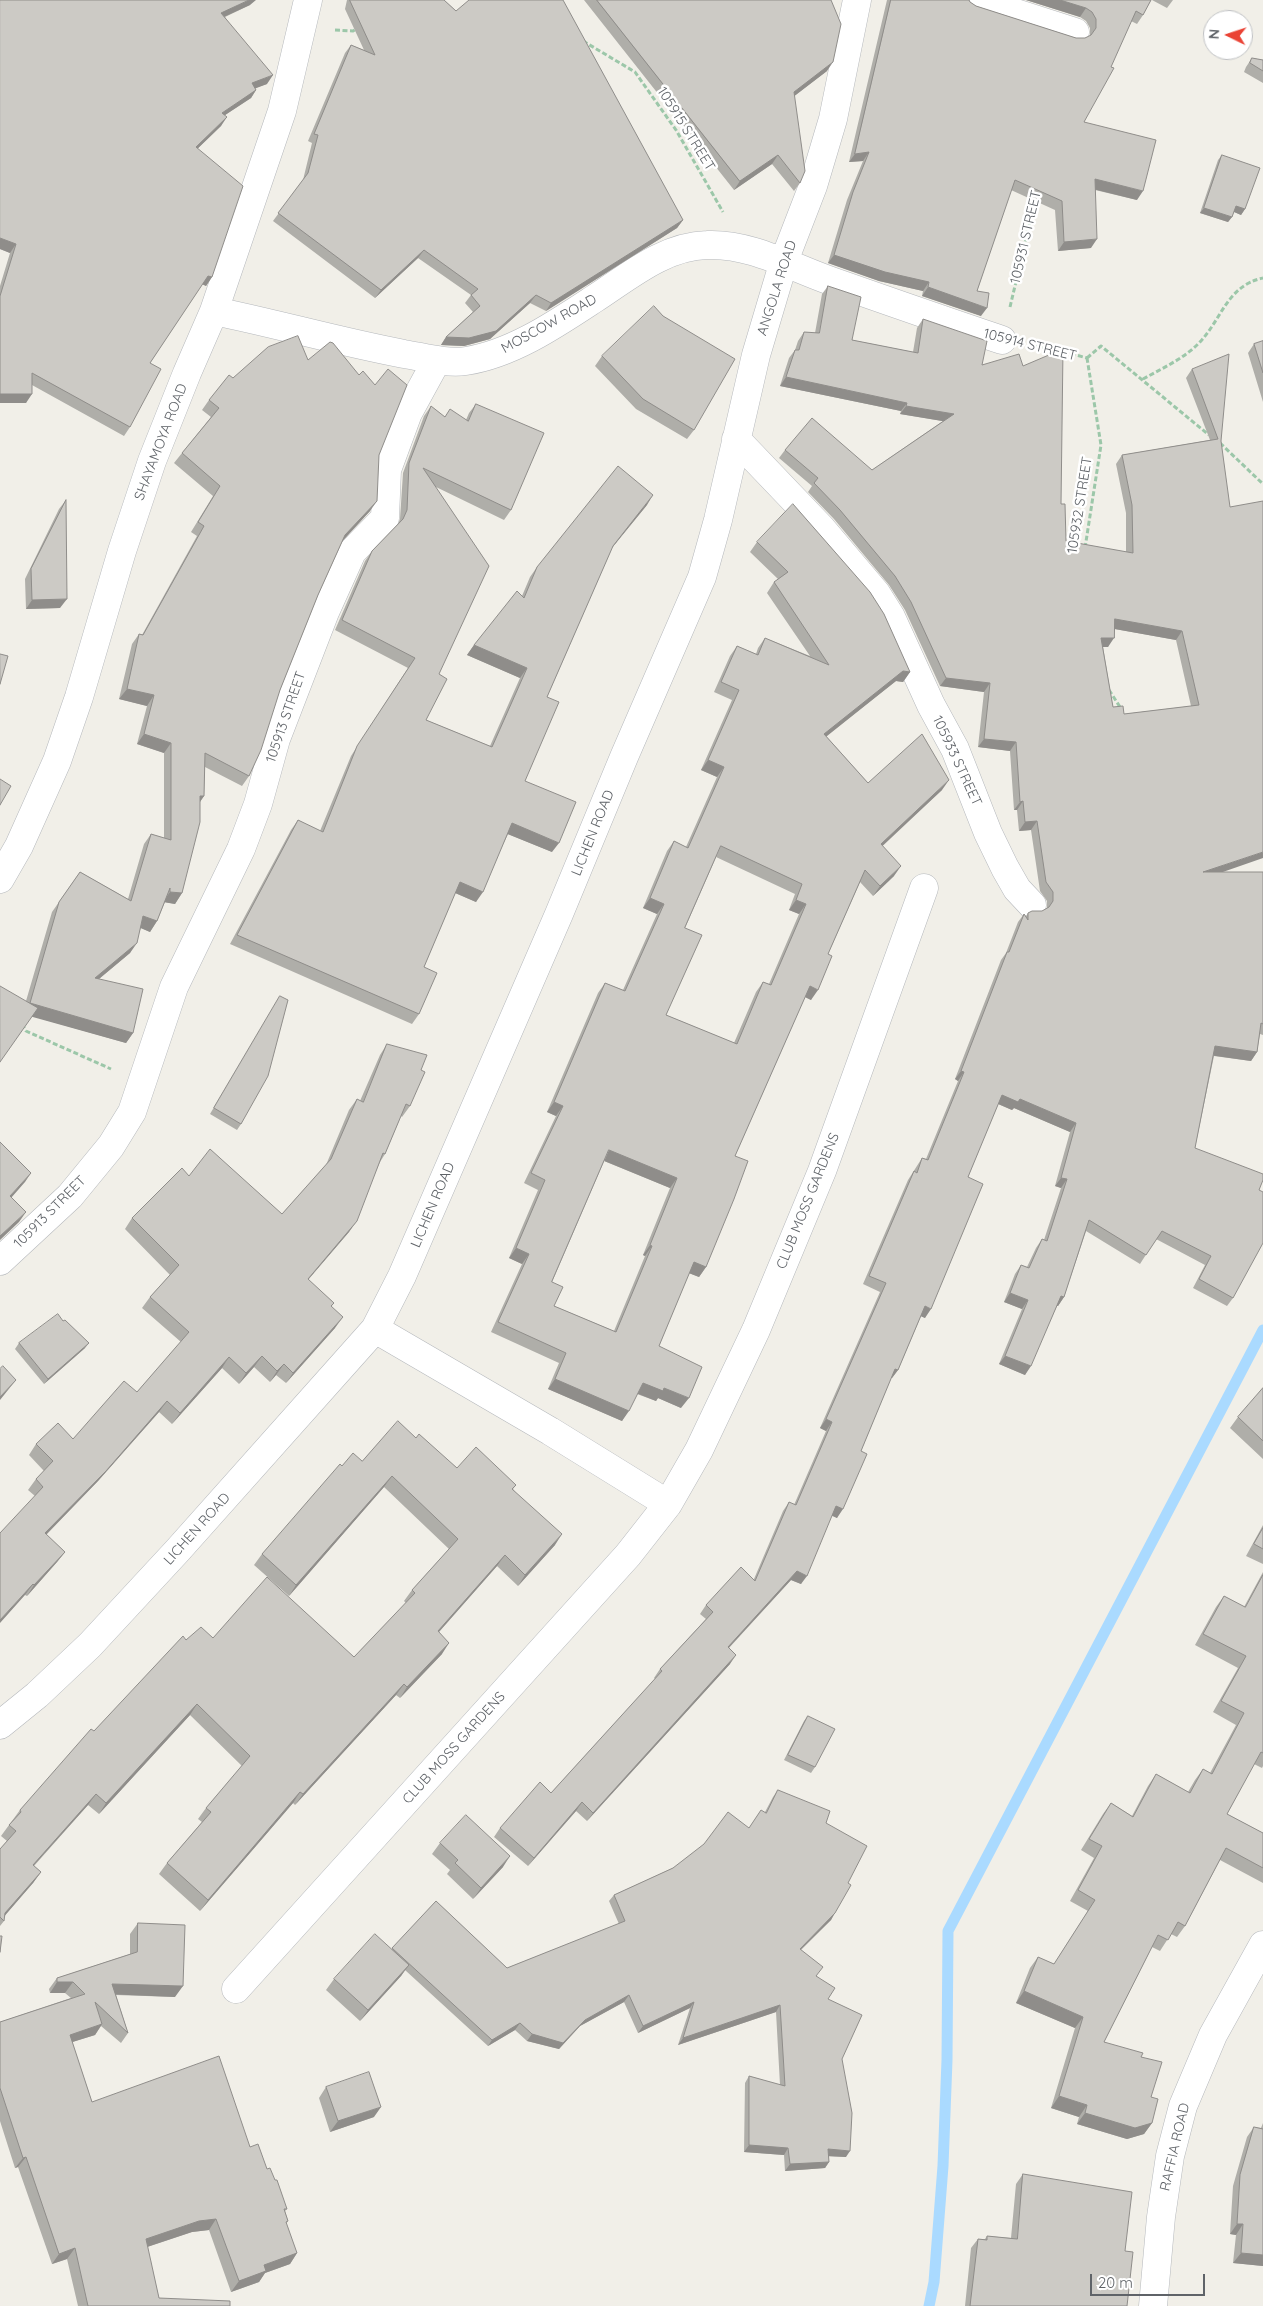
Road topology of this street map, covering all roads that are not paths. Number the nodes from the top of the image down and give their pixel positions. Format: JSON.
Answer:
{"nodes":[{"id":1,"x":308,"y":0,"type":"edge"},
{"id":2,"x":857,"y":0,"type":"edge"},
{"id":3,"x":975,"y":0,"type":"edge"},
{"id":4,"x":1075,"y":32,"type":"dead end"},
{"id":5,"x":784,"y":261,"type":"junction"},
{"id":6,"x":214,"y":312,"type":"junction"},
{"id":7,"x":1002,"y":340,"type":"road end"},
{"id":8,"x":437,"y":360,"type":"junction"},
{"id":9,"x":736,"y":439,"type":"junction"},
{"id":10,"x":702,"y":577,"type":"joint"},
{"id":11,"x":0,"y":879,"type":"edge"},
{"id":12,"x":924,"y":888,"type":"dead end"},
{"id":13,"x":1032,"y":906,"type":"dead end"},
{"id":14,"x":0,"y":1261,"type":"edge"},
{"id":15,"x":375,"y":1329,"type":"junction"},
{"id":16,"x":668,"y":1504,"type":"junction"},
{"id":17,"x":0,"y":1725,"type":"edge"},
{"id":18,"x":1263,"y":1945,"type":"edge"},
{"id":19,"x":236,"y":1990,"type":"dead end"},
{"id":20,"x":1153,"y":2306,"type":"edge"}],
"edges":[{"from":1,"to":6,"type":"street","name":"SHAYAMOYA ROAD"},
{"from":2,"to":5,"type":"street","name":"ANGOLA ROAD"},
{"from":3,"to":4,"type":"street"},
{"from":5,"to":7,"type":"street","name":"105914 STREET"},
{"from":5,"to":8,"type":"street","name":"MOSCOW ROAD"},
{"from":5,"to":9,"type":"street","name":"ANGOLA ROAD"},
{"from":6,"to":8,"type":"street","name":"MOSCOW ROAD"},
{"from":6,"to":11,"type":"street","name":"SHAYAMOYA ROAD"},
{"from":8,"to":14,"type":"street","name":"105913 STREET"},
{"from":9,"to":10,"type":"street","name":"ANGOLA ROAD"},
{"from":9,"to":13,"type":"street","name":"105933 STREET"},
{"from":10,"to":15,"type":"street","name":"LICHEN ROAD"},
{"from":12,"to":16,"type":"street","name":"CLUB MOSS GARDENS"},
{"from":15,"to":16,"type":"street"},
{"from":15,"to":17,"type":"street","name":"LICHEN ROAD"},
{"from":16,"to":19,"type":"street","name":"CLUB MOSS GARDENS"},
{"from":18,"to":20,"type":"street","name":"RAFFIA ROAD"}]}
